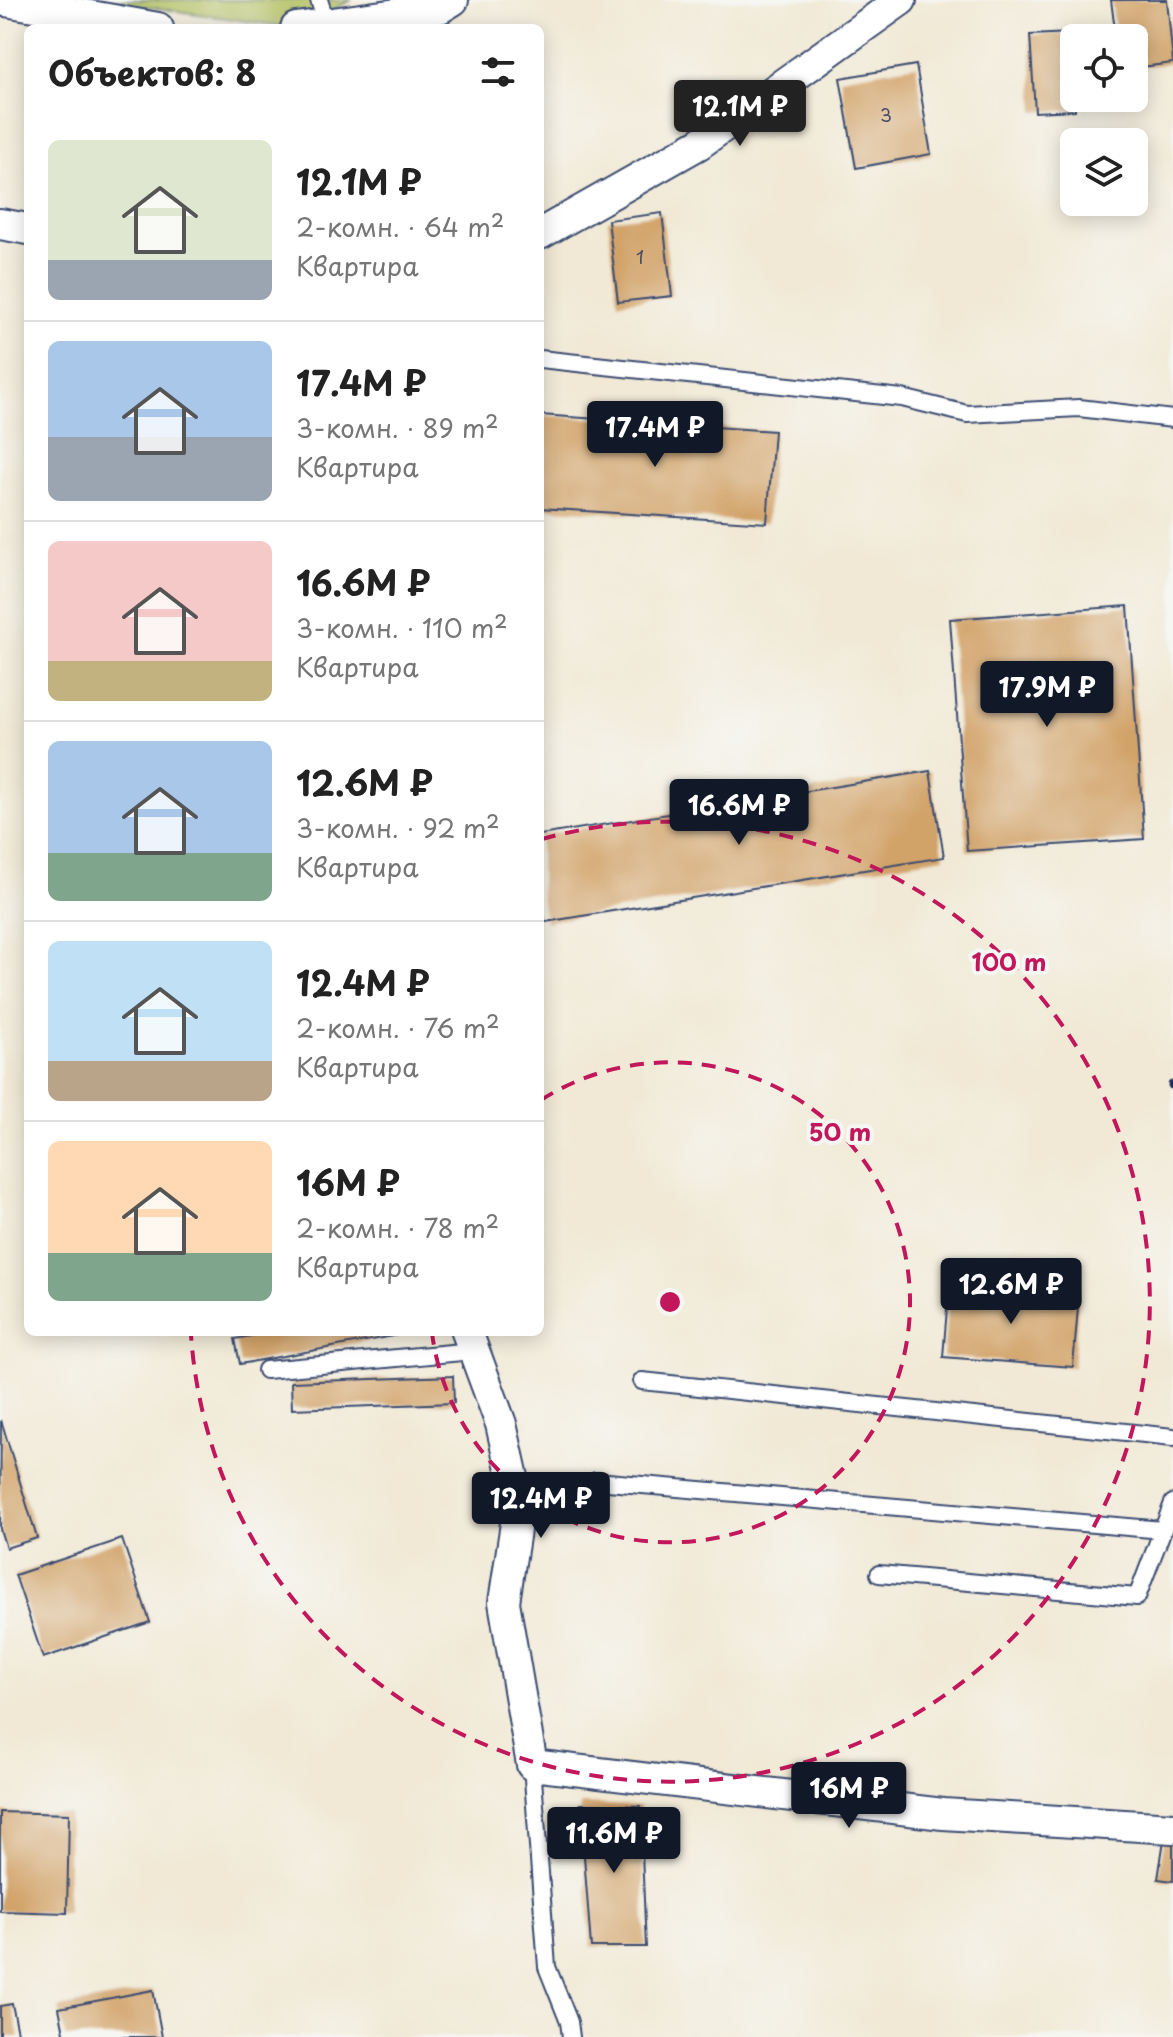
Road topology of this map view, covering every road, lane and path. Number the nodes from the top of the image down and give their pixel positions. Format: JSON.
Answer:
{"nodes":[{"id":1,"x":0,"y":0,"type":"edge"},
{"id":2,"x":453,"y":0,"type":"edge"},
{"id":3,"x":901,"y":0,"type":"edge"},
{"id":4,"x":323,"y":12,"type":"edge"},
{"id":5,"x":135,"y":24,"type":"edge"},
{"id":6,"x":303,"y":24,"type":"edge"},
{"id":7,"x":0,"y":224,"type":"edge"},
{"id":8,"x":24,"y":228,"type":"edge"},
{"id":9,"x":544,"y":232,"type":"edge"},
{"id":10,"x":544,"y":359,"type":"edge"},
{"id":11,"x":1173,"y":419,"type":"edge"},
{"id":12,"x":470,"y":1342,"type":"edge"},
{"id":13,"x":266,"y":1370,"type":"dead end"},
{"id":14,"x":642,"y":1381,"type":"dead end"},
{"id":15,"x":1173,"y":1437,"type":"edge"},
{"id":16,"x":596,"y":1481,"type":"dead end"},
{"id":17,"x":1173,"y":1503,"type":"edge"},
{"id":18,"x":1163,"y":1530,"type":"junction"},
{"id":19,"x":879,"y":1574,"type":"dead end"},
{"id":20,"x":532,"y":1765,"type":"junction"},
{"id":21,"x":1173,"y":1828,"type":"edge"},
{"id":22,"x":571,"y":2037,"type":"edge"}],
"edges":[{"from":1,"to":5,"type":"street"},
{"from":2,"to":4,"type":"street"},
{"from":3,"to":9,"type":"street"},
{"from":4,"to":6,"type":"street"},
{"from":7,"to":8,"type":"street"},
{"from":10,"to":11,"type":"lane"},
{"from":12,"to":13,"type":"lane"},
{"from":12,"to":20,"type":"street"},
{"from":14,"to":15,"type":"lane"},
{"from":16,"to":18,"type":"lane"},
{"from":17,"to":18,"type":"lane"},
{"from":18,"to":19,"type":"lane"},
{"from":20,"to":21,"type":"street"},
{"from":20,"to":22,"type":"lane"}]}
